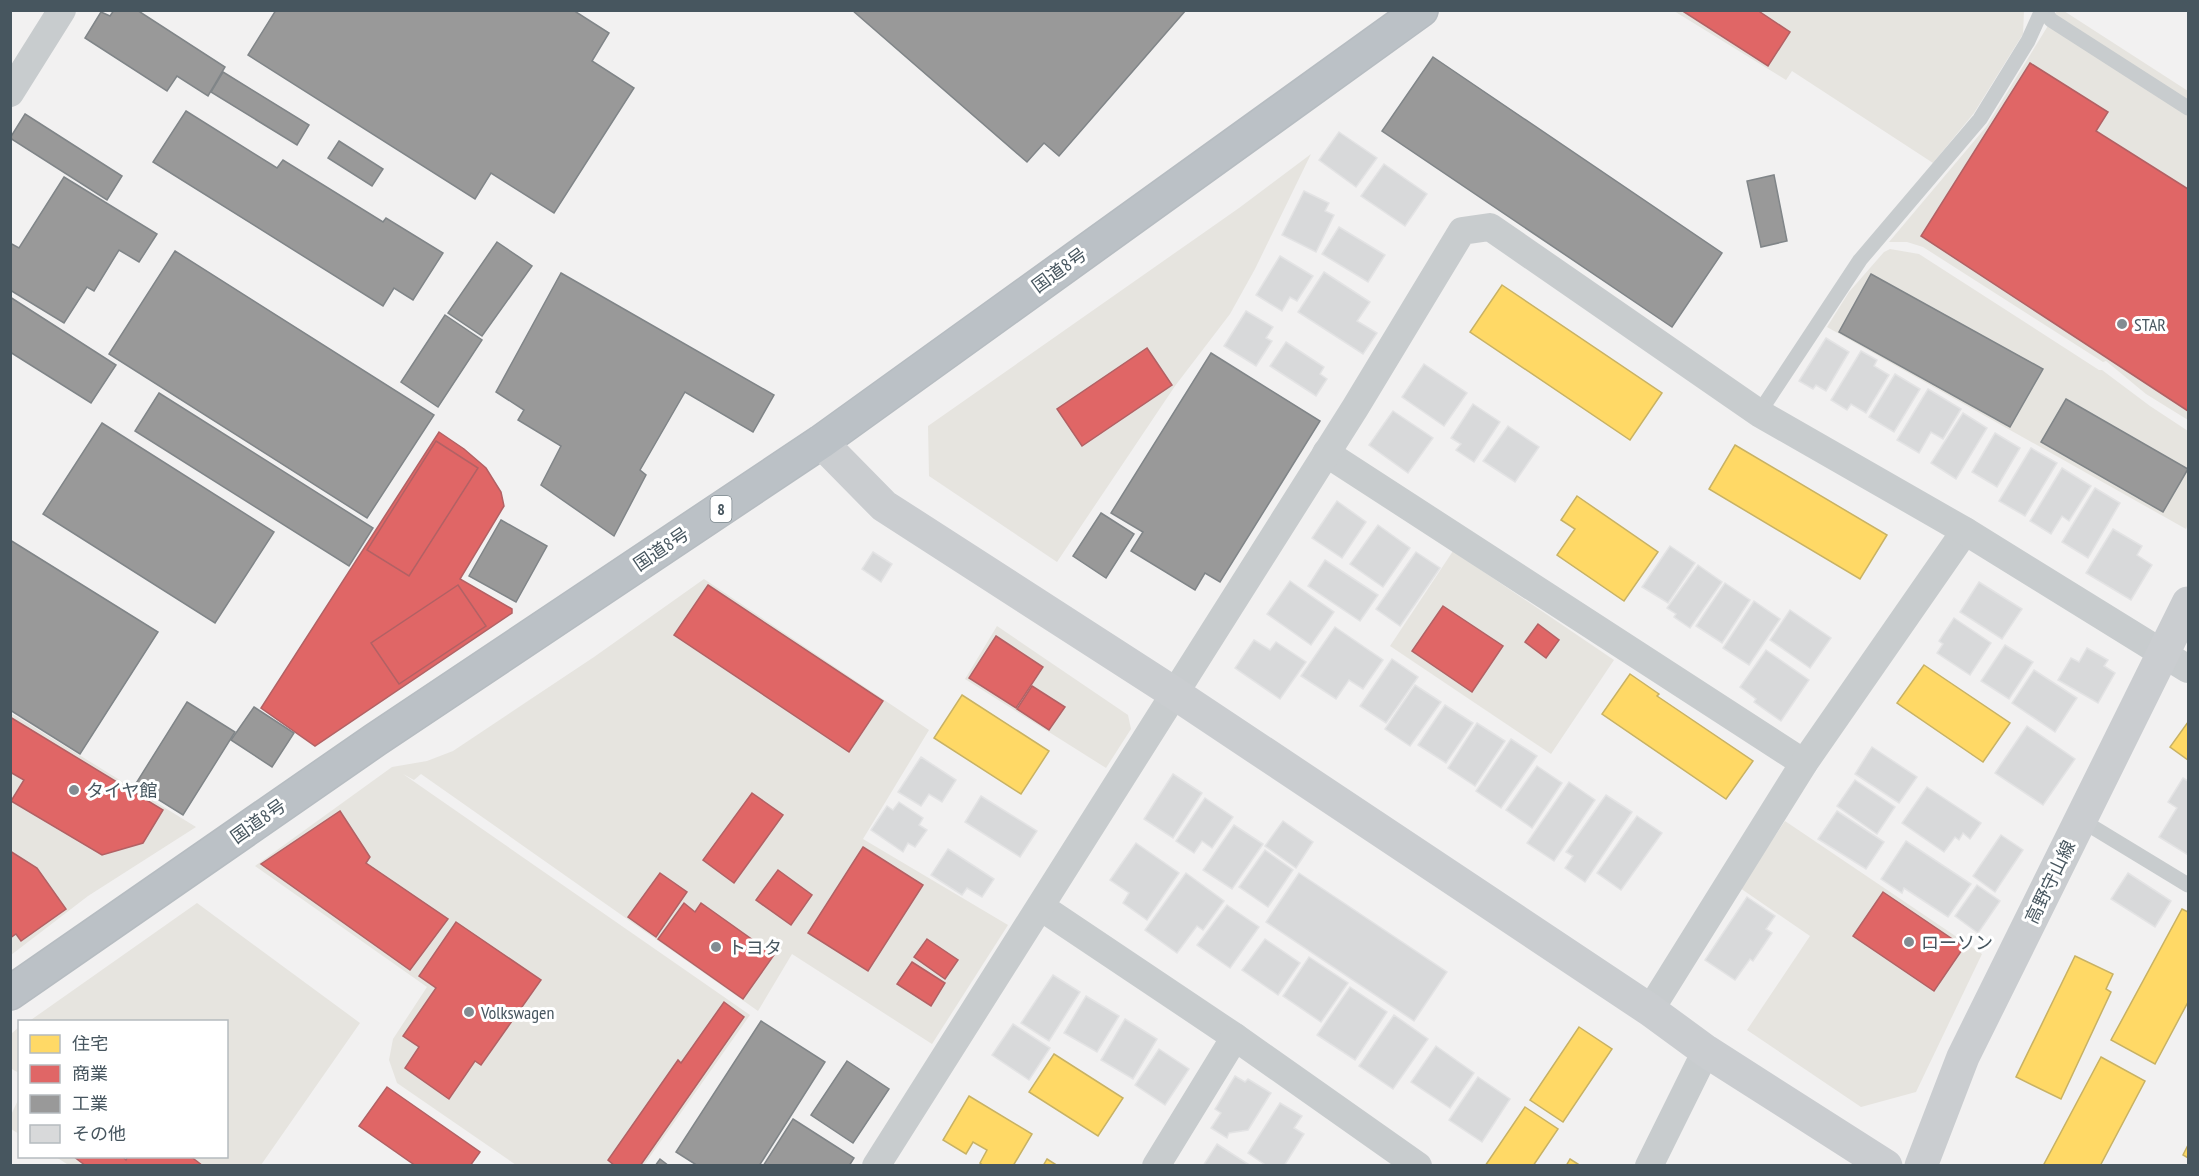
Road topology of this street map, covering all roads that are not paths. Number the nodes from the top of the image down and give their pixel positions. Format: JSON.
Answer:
{"nodes":[{"id":1,"x":62,"y":10,"type":"edge"},
{"id":2,"x":1421,"y":10,"type":"edge"},
{"id":3,"x":2043,"y":10,"type":"edge"},
{"id":4,"x":10,"y":93,"type":"edge"},
{"id":5,"x":2188,"y":108,"type":"edge"},
{"id":6,"x":1759,"y":413,"type":"junction"},
{"id":7,"x":821,"y":442,"type":"junction"},
{"id":8,"x":1326,"y":453,"type":"junction"},
{"id":9,"x":1965,"y":531,"type":"junction"},
{"id":10,"x":2188,"y":603,"type":"edge"},
{"id":11,"x":2176,"y":661,"type":"edge"},
{"id":12,"x":1174,"y":693,"type":"junction"},
{"id":13,"x":1804,"y":763,"type":"junction"},
{"id":14,"x":2081,"y":820,"type":"junction"},
{"id":15,"x":2188,"y":885,"type":"edge"},
{"id":16,"x":1041,"y":907,"type":"junction"},
{"id":17,"x":10,"y":993,"type":"edge"},
{"id":18,"x":1650,"y":1010,"type":"junction"},
{"id":19,"x":1235,"y":1037,"type":"junction"},
{"id":20,"x":1706,"y":1051,"type":"junction"},
{"id":21,"x":876,"y":1166,"type":"edge"},
{"id":22,"x":1156,"y":1166,"type":"edge"},
{"id":23,"x":1418,"y":1166,"type":"edge"},
{"id":24,"x":1649,"y":1166,"type":"edge"},
{"id":25,"x":1886,"y":1166,"type":"edge"},
{"id":26,"x":1921,"y":1166,"type":"edge"}],
"edges":[{"from":1,"to":4,"type":"street"},
{"from":2,"to":7,"type":"highway","name":"国道8号","number":"8"},
{"from":3,"to":5,"type":"lane"},
{"from":3,"to":6,"type":"lane"},
{"from":6,"to":8,"type":"street"},
{"from":6,"to":9,"type":"street"},
{"from":7,"to":12,"type":"street"},
{"from":7,"to":17,"type":"highway","name":"国道8号","number":"8"},
{"from":8,"to":12,"type":"street"},
{"from":8,"to":13,"type":"street"},
{"from":9,"to":11,"type":"street"},
{"from":9,"to":13,"type":"street"},
{"from":10,"to":11,"type":"street","name":"高野守山線"},
{"from":11,"to":14,"type":"street","name":"高野守山線"},
{"from":12,"to":16,"type":"street"},
{"from":12,"to":18,"type":"street"},
{"from":13,"to":18,"type":"street"},
{"from":14,"to":15,"type":"lane"},
{"from":14,"to":26,"type":"street","name":"高野守山線"},
{"from":16,"to":19,"type":"street"},
{"from":16,"to":21,"type":"street"},
{"from":18,"to":20,"type":"street"},
{"from":19,"to":22,"type":"street"},
{"from":19,"to":23,"type":"street"},
{"from":20,"to":24,"type":"street"},
{"from":20,"to":25,"type":"street"}]}
